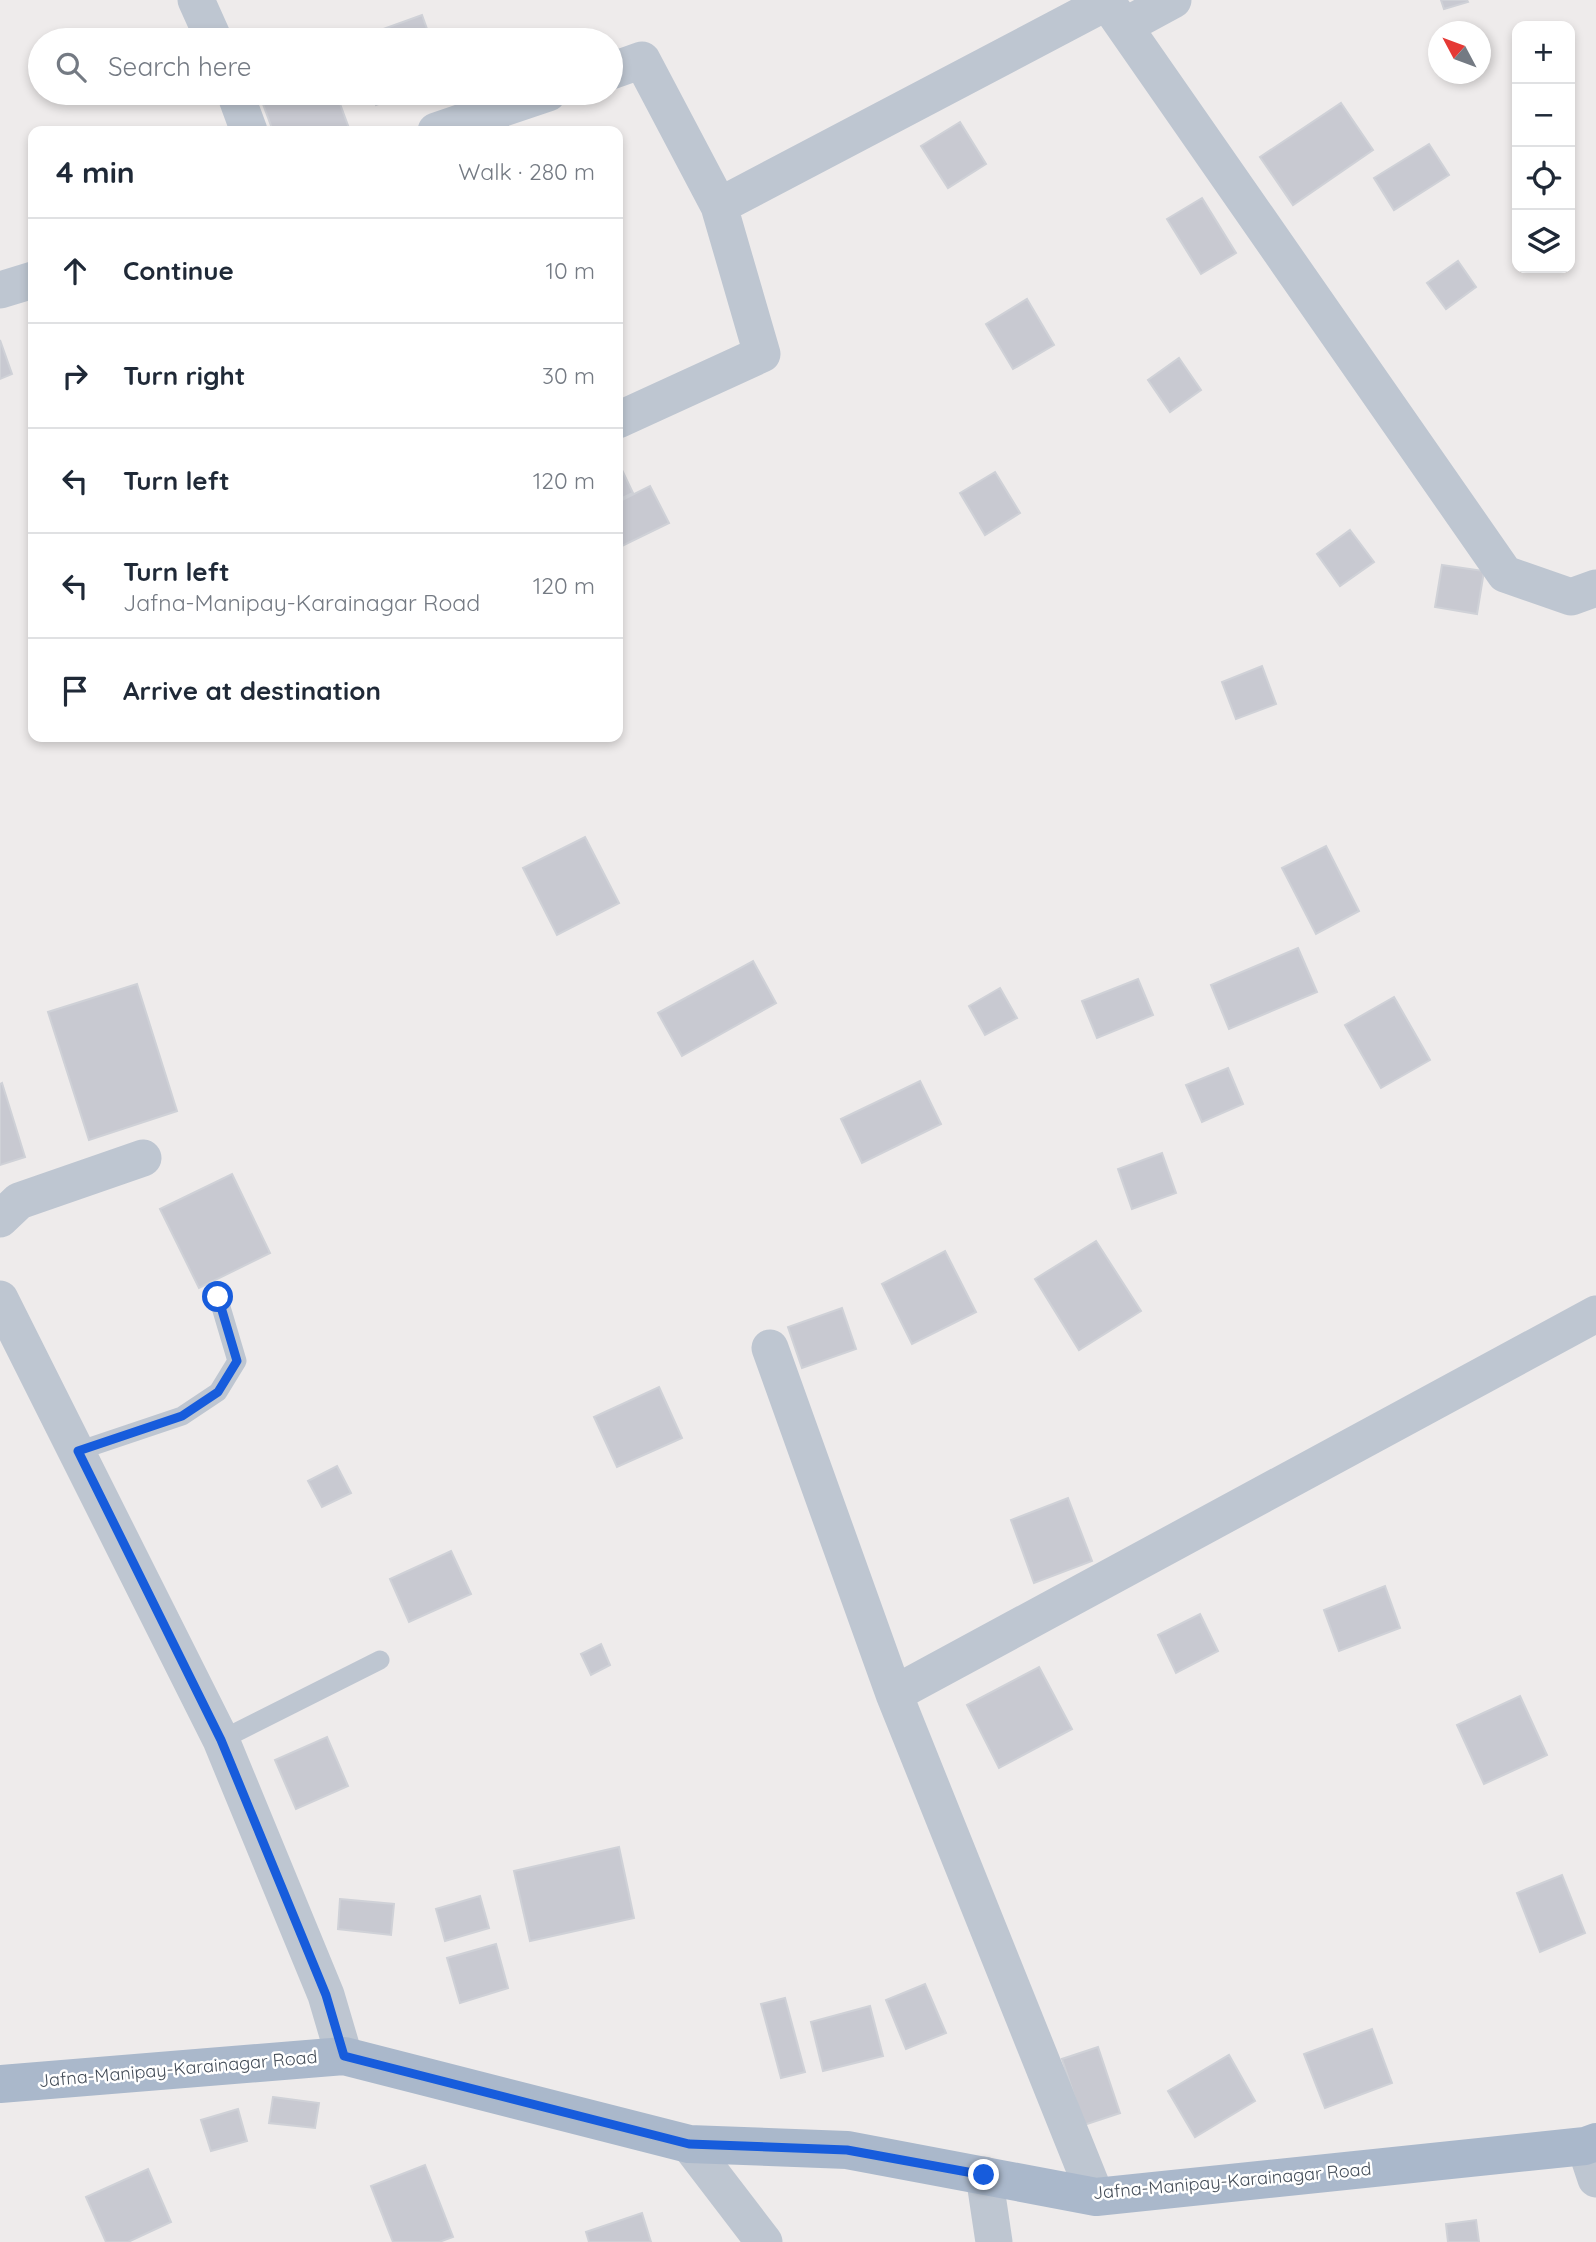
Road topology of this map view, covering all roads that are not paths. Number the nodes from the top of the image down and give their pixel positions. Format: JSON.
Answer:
{"nodes":[{"id":1,"x":196,"y":0,"type":"edge"},
{"id":2,"x":1173,"y":0,"type":"edge"},
{"id":3,"x":1125,"y":26,"type":"junction"},
{"id":4,"x":209,"y":28,"type":"edge"},
{"id":5,"x":623,"y":67,"type":"edge"},
{"id":6,"x":239,"y":105,"type":"edge"},
{"id":7,"x":513,"y":105,"type":"edge"},
{"id":8,"x":247,"y":126,"type":"edge"},
{"id":9,"x":451,"y":126,"type":"edge"},
{"id":10,"x":719,"y":206,"type":"junction"},
{"id":11,"x":28,"y":282,"type":"edge"},
{"id":12,"x":0,"y":290,"type":"edge"},
{"id":13,"x":623,"y":419,"type":"edge"},
{"id":14,"x":1596,"y":588,"type":"edge"},
{"id":15,"x":143,"y":1158,"type":"dead end"},
{"id":16,"x":0,"y":1219,"type":"edge"},
{"id":17,"x":218,"y":1297,"type":"dead end"},
{"id":18,"x":0,"y":1299,"type":"edge"},
{"id":19,"x":1596,"y":1314,"type":"edge"},
{"id":20,"x":770,"y":1348,"type":"dead end"},
{"id":21,"x":78,"y":1451,"type":"junction"},
{"id":22,"x":380,"y":1660,"type":"dead end"},
{"id":23,"x":894,"y":1694,"type":"junction"},
{"id":24,"x":221,"y":1740,"type":"junction"},
{"id":25,"x":344,"y":2056,"type":"junction"},
{"id":26,"x":0,"y":2084,"type":"edge"},
{"id":27,"x":689,"y":2144,"type":"junction"},
{"id":28,"x":1592,"y":2155,"type":"edge"},
{"id":29,"x":984,"y":2175,"type":"junction"},
{"id":30,"x":1096,"y":2197,"type":"junction"},
{"id":31,"x":764,"y":2242,"type":"edge"},
{"id":32,"x":994,"y":2242,"type":"edge"}],
"edges":[{"from":1,"to":4,"type":"street"},
{"from":2,"to":3,"type":"street"},
{"from":3,"to":10,"type":"street"},
{"from":3,"to":14,"type":"street"},
{"from":5,"to":10,"type":"street"},
{"from":6,"to":8,"type":"street"},
{"from":7,"to":9,"type":"street"},
{"from":10,"to":13,"type":"street"},
{"from":11,"to":12,"type":"street"},
{"from":15,"to":16,"type":"street"},
{"from":17,"to":21,"type":"lane"},
{"from":18,"to":21,"type":"street"},
{"from":19,"to":23,"type":"street"},
{"from":20,"to":23,"type":"street"},
{"from":21,"to":24,"type":"street"},
{"from":22,"to":24,"type":"lane"},
{"from":23,"to":30,"type":"street"},
{"from":24,"to":25,"type":"street"},
{"from":25,"to":26,"type":"main road","name":"Jafna-Manipay-Karainagar Road"},
{"from":25,"to":27,"type":"main road","name":"Jafna-Manipay-Karainagar Road"},
{"from":27,"to":29,"type":"main road","name":"Jafna-Manipay-Karainagar Road"},
{"from":27,"to":31,"type":"street"},
{"from":28,"to":30,"type":"main road","name":"Jafna-Manipay-Karainagar Road"},
{"from":29,"to":30,"type":"main road","name":"Jafna-Manipay-Karainagar Road"},
{"from":29,"to":32,"type":"street"}]}
